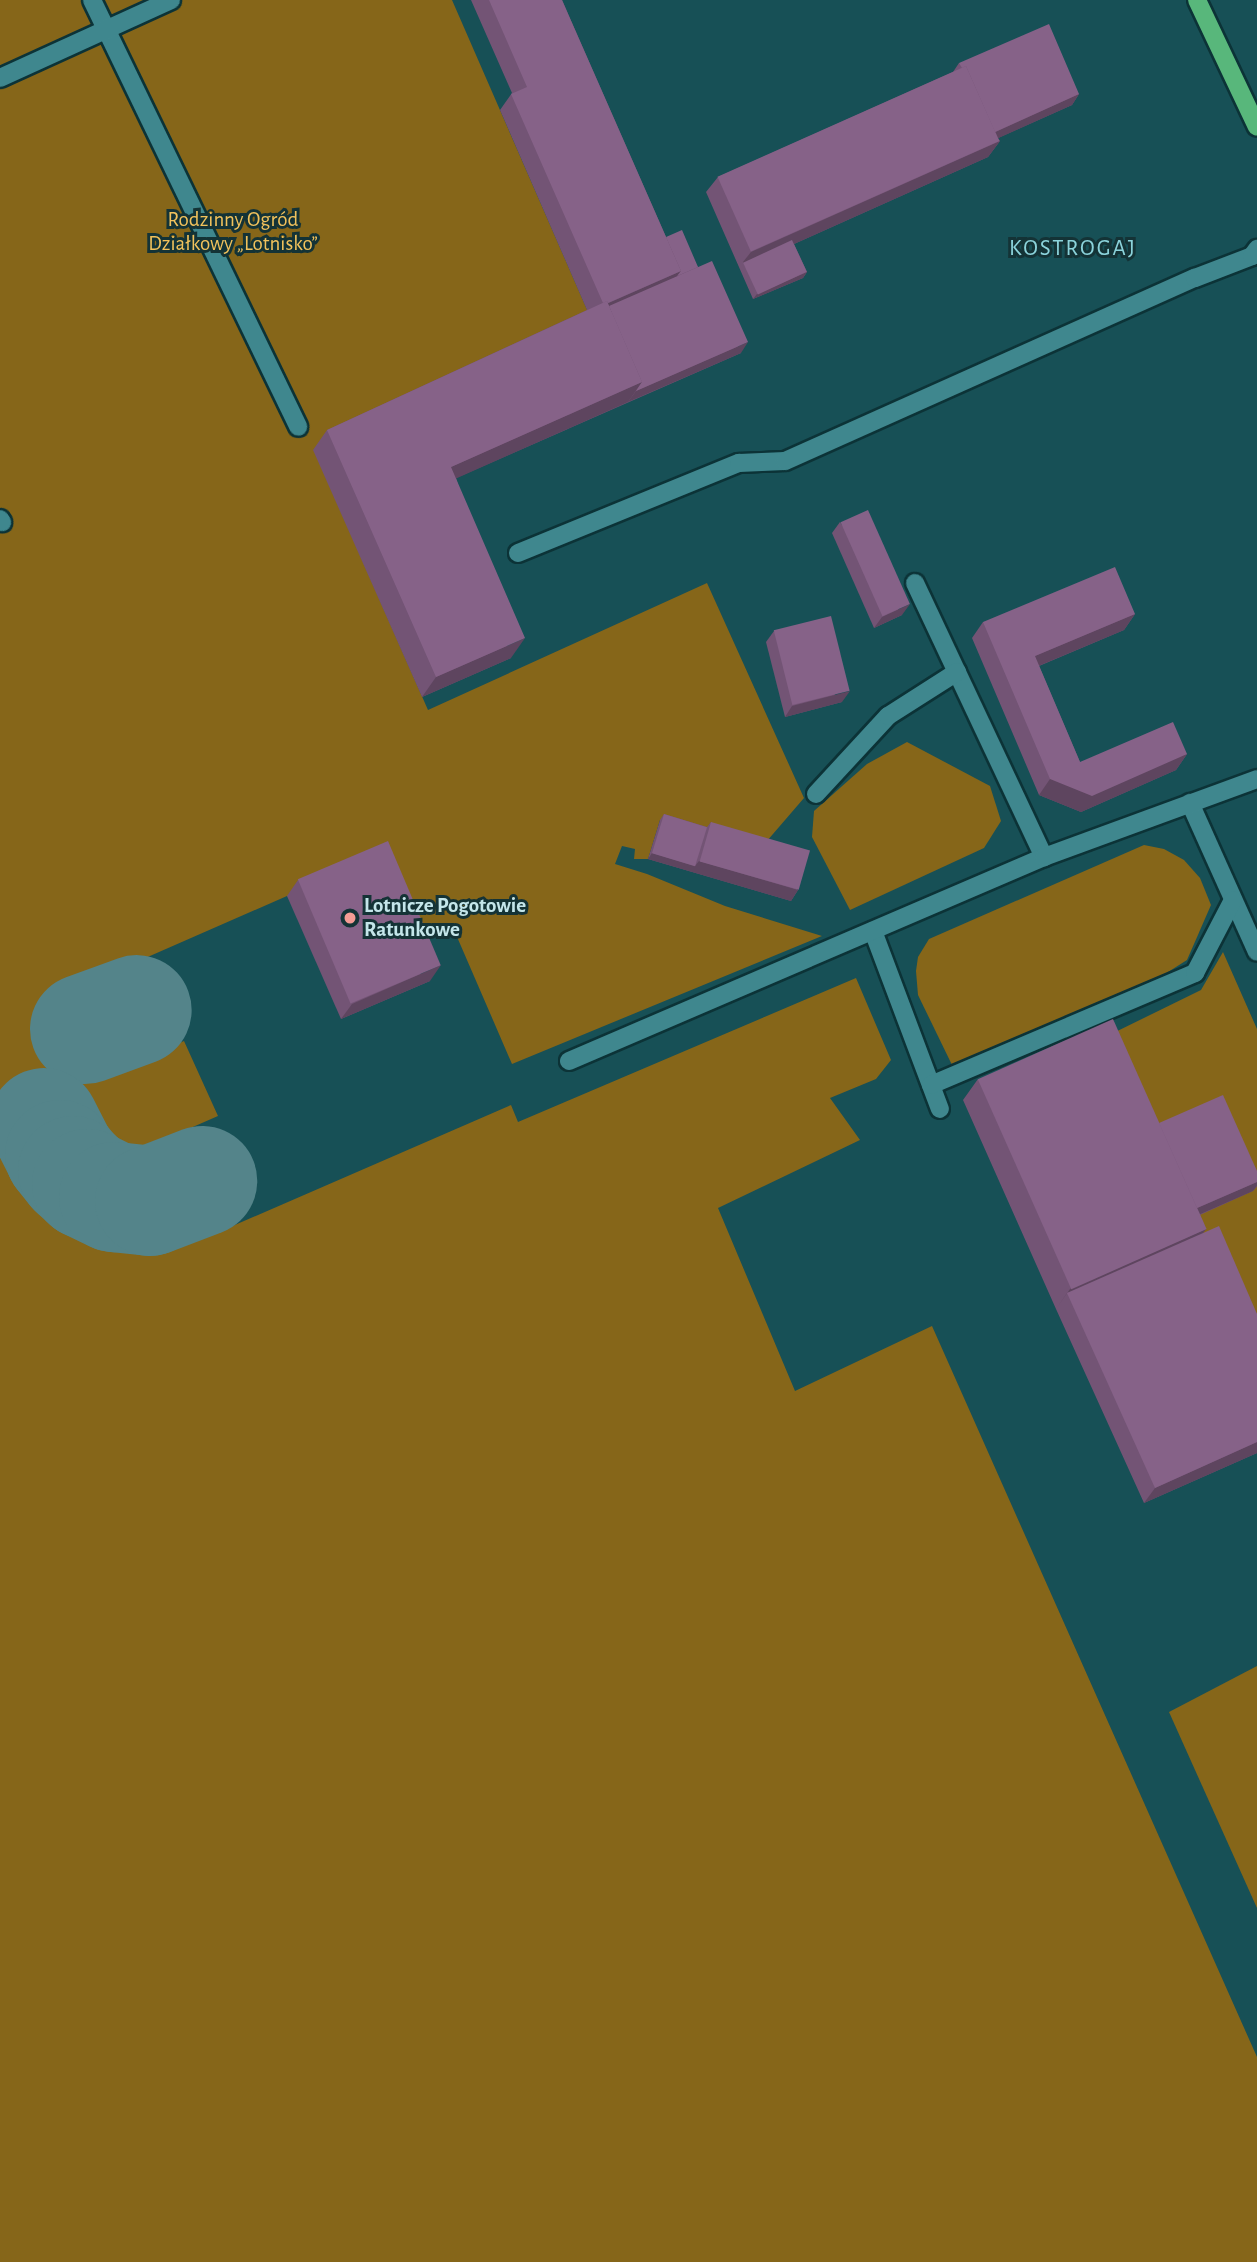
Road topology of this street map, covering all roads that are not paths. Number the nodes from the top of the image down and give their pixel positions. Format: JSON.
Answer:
{"nodes":[{"id":1,"x":92,"y":0,"type":"edge"},
{"id":2,"x":171,"y":0,"type":"edge"},
{"id":3,"x":1197,"y":0,"type":"edge"},
{"id":4,"x":106,"y":30,"type":"junction"},
{"id":5,"x":0,"y":78,"type":"edge"},
{"id":6,"x":1257,"y":127,"type":"edge"},
{"id":7,"x":1257,"y":249,"type":"edge"},
{"id":8,"x":298,"y":427,"type":"dead end"},
{"id":9,"x":518,"y":553,"type":"dead end"},
{"id":10,"x":915,"y":583,"type":"dead end"},
{"id":11,"x":957,"y":672,"type":"junction"},
{"id":12,"x":1257,"y":779,"type":"edge"},
{"id":13,"x":816,"y":794,"type":"dead end"},
{"id":14,"x":1191,"y":803,"type":"junction"},
{"id":15,"x":1044,"y":857,"type":"junction"},
{"id":16,"x":1233,"y":900,"type":"junction"},
{"id":17,"x":873,"y":931,"type":"junction"},
{"id":18,"x":1257,"y":952,"type":"edge"},
{"id":19,"x":569,"y":1061,"type":"dead end"},
{"id":20,"x":931,"y":1085,"type":"junction"},
{"id":21,"x":940,"y":1109,"type":"dead end"}],
"edges":[{"from":1,"to":4,"type":"lane"},
{"from":2,"to":4,"type":"lane"},
{"from":3,"to":6,"type":"main road"},
{"from":4,"to":5,"type":"lane"},
{"from":4,"to":8,"type":"lane"},
{"from":7,"to":9,"type":"lane"},
{"from":10,"to":11,"type":"lane"},
{"from":11,"to":13,"type":"lane"},
{"from":11,"to":15,"type":"lane"},
{"from":12,"to":14,"type":"lane"},
{"from":14,"to":15,"type":"lane"},
{"from":14,"to":16,"type":"lane"},
{"from":15,"to":17,"type":"lane"},
{"from":16,"to":18,"type":"lane"},
{"from":16,"to":20,"type":"lane"},
{"from":17,"to":19,"type":"lane"},
{"from":17,"to":20,"type":"lane"},
{"from":20,"to":21,"type":"lane"}]}
